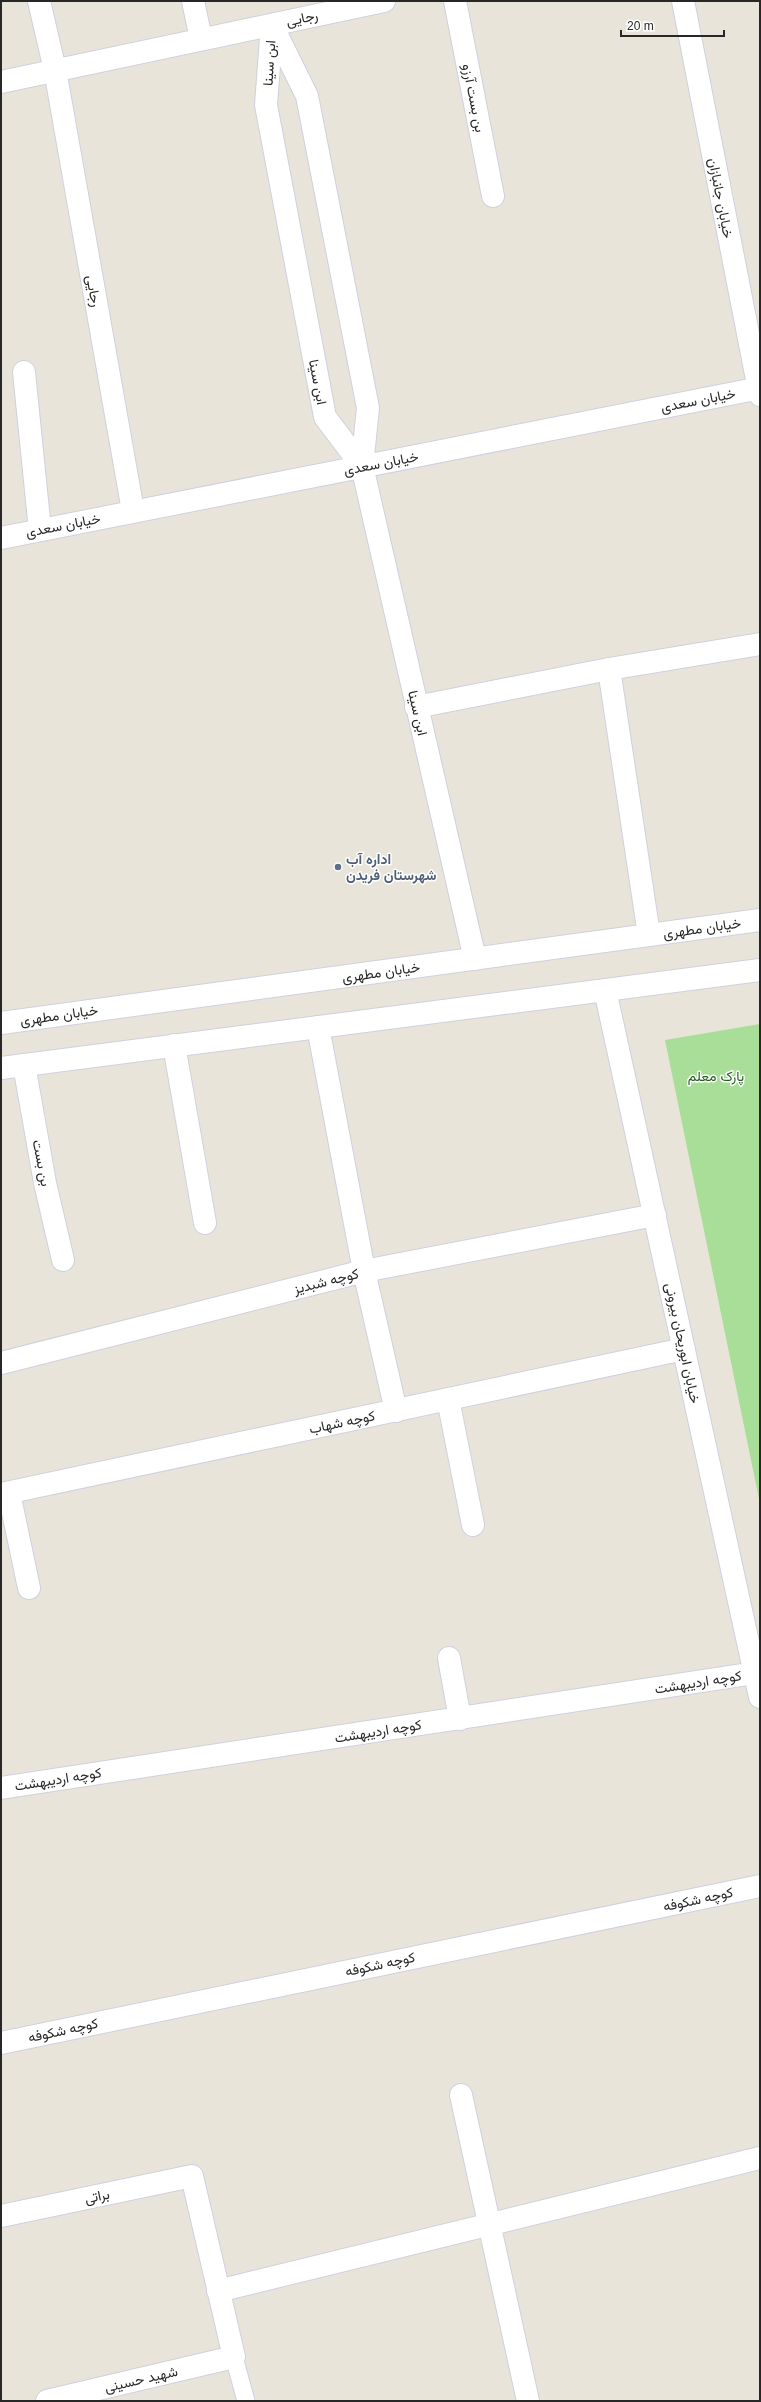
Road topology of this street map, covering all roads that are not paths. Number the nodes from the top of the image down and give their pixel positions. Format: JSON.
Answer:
{"nodes":[{"id":1,"x":39,"y":1,"type":"edge"},
{"id":2,"x":193,"y":1,"type":"edge"},
{"id":3,"x":384,"y":1,"type":"edge"},
{"id":4,"x":455,"y":1,"type":"edge"},
{"id":5,"x":683,"y":1,"type":"edge"},
{"id":6,"x":360,"y":3,"type":"edge"},
{"id":7,"x":272,"y":25,"type":"junction"},
{"id":8,"x":201,"y":40,"type":"junction"},
{"id":9,"x":55,"y":70,"type":"junction"},
{"id":10,"x":1,"y":82,"type":"edge"},
{"id":11,"x":493,"y":196,"type":"dead end"},
{"id":12,"x":24,"y":372,"type":"dead end"},
{"id":13,"x":760,"y":390,"type":"edge"},
{"id":14,"x":362,"y":466,"type":"junction"},
{"id":15,"x":133,"y":512,"type":"junction"},
{"id":16,"x":40,"y":530,"type":"junction"},
{"id":17,"x":1,"y":538,"type":"edge"},
{"id":18,"x":760,"y":644,"type":"edge"},
{"id":19,"x":609,"y":669,"type":"junction"},
{"id":20,"x":416,"y":707,"type":"junction"},
{"id":21,"x":760,"y":920,"type":"edge"},
{"id":22,"x":649,"y":935,"type":"junction"},
{"id":23,"x":475,"y":959,"type":"junction"},
{"id":24,"x":760,"y":970,"type":"edge"},
{"id":25,"x":605,"y":990,"type":"junction"},
{"id":26,"x":1,"y":1023,"type":"edge"},
{"id":27,"x":318,"y":1027,"type":"junction"},
{"id":28,"x":174,"y":1045,"type":"junction"},
{"id":29,"x":24,"y":1065,"type":"junction"},
{"id":30,"x":1,"y":1068,"type":"edge"},
{"id":31,"x":655,"y":1215,"type":"junction"},
{"id":32,"x":205,"y":1224,"type":"dead end"},
{"id":33,"x":63,"y":1260,"type":"dead end"},
{"id":34,"x":364,"y":1271,"type":"junction"},
{"id":35,"x":684,"y":1349,"type":"junction"},
{"id":36,"x":1,"y":1363,"type":"edge"},
{"id":37,"x":448,"y":1399,"type":"junction"},
{"id":38,"x":396,"y":1410,"type":"junction"},
{"id":39,"x":5,"y":1494,"type":"edge"},
{"id":40,"x":473,"y":1525,"type":"dead end"},
{"id":41,"x":29,"y":1588,"type":"dead end"},
{"id":42,"x":450,"y":1658,"type":"dead end"},
{"id":43,"x":755,"y":1673,"type":"junction"},
{"id":44,"x":760,"y":1696,"type":"edge"},
{"id":45,"x":460,"y":1719,"type":"junction"},
{"id":46,"x":1,"y":1788,"type":"edge"},
{"id":47,"x":760,"y":1886,"type":"edge"},
{"id":48,"x":1,"y":2043,"type":"edge"},
{"id":49,"x":461,"y":2095,"type":"dead end"},
{"id":50,"x":760,"y":2158,"type":"edge"},
{"id":51,"x":1,"y":2216,"type":"edge"},
{"id":52,"x":490,"y":2226,"type":"junction"},
{"id":53,"x":218,"y":2291,"type":"junction"},
{"id":54,"x":234,"y":2357,"type":"junction"},
{"id":55,"x":47,"y":2401,"type":"edge"},
{"id":56,"x":246,"y":2401,"type":"edge"},
{"id":57,"x":528,"y":2401,"type":"edge"}],
"edges":[{"from":1,"to":9,"type":"street","name":"رجایی"},
{"from":2,"to":8,"type":"street"},
{"from":3,"to":6,"type":"street","name":"رجایی"},
{"from":4,"to":11,"type":"street","name":"بن بست آرزو"},
{"from":5,"to":13,"type":"street","name":"خیابان جانبازان"},
{"from":6,"to":7,"type":"street","name":"رجایی"},
{"from":7,"to":8,"type":"street","name":"رجایی"},
{"from":7,"to":14,"type":"street","name":"ابن سینا"},
{"from":7,"to":14,"type":"street","name":"ابن سینا"},
{"from":8,"to":9,"type":"street","name":"رجایی"},
{"from":9,"to":10,"type":"street","name":"رجایی"},
{"from":9,"to":15,"type":"street","name":"رجایی"},
{"from":12,"to":16,"type":"street"},
{"from":13,"to":14,"type":"street","name":"خیابان سعدی"},
{"from":14,"to":15,"type":"street","name":"خیابان سعدی"},
{"from":14,"to":20,"type":"street","name":"ابن سینا"},
{"from":15,"to":16,"type":"street","name":"خیابان سعدی"},
{"from":16,"to":17,"type":"street","name":"خیابان سعدی"},
{"from":18,"to":19,"type":"street"},
{"from":19,"to":20,"type":"street"},
{"from":19,"to":22,"type":"street"},
{"from":20,"to":23,"type":"street","name":"ابن سینا"},
{"from":21,"to":22,"type":"street","name":"خیابان مطهری"},
{"from":22,"to":23,"type":"street","name":"خیابان مطهری"},
{"from":23,"to":26,"type":"street","name":"خیابان مطهری"},
{"from":24,"to":25,"type":"street"},
{"from":25,"to":27,"type":"street"},
{"from":25,"to":31,"type":"street","name":"خیابان ابوریحان بیرونی"},
{"from":27,"to":28,"type":"street"},
{"from":27,"to":34,"type":"street"},
{"from":28,"to":29,"type":"street"},
{"from":28,"to":32,"type":"street"},
{"from":29,"to":30,"type":"street"},
{"from":29,"to":33,"type":"street","name":"بن بست"},
{"from":31,"to":34,"type":"street","name":"کوچه شبدیز"},
{"from":31,"to":35,"type":"street","name":"خیابان ابوریحان بیرونی"},
{"from":34,"to":36,"type":"street","name":"کوچه شبدیز"},
{"from":34,"to":38,"type":"street"},
{"from":35,"to":37,"type":"street","name":"کوچه شهاب"},
{"from":35,"to":43,"type":"street","name":"خیابان ابوریحان بیرونی"},
{"from":37,"to":38,"type":"street","name":"کوچه شهاب"},
{"from":37,"to":40,"type":"street"},
{"from":38,"to":39,"type":"street","name":"کوچه شهاب"},
{"from":39,"to":41,"type":"street"},
{"from":42,"to":45,"type":"street"},
{"from":43,"to":44,"type":"street","name":"خیابان ابوریحان بیرونی"},
{"from":43,"to":45,"type":"street","name":"کوچه اردیبهشت"},
{"from":45,"to":46,"type":"street","name":"کوچه اردیبهشت"},
{"from":47,"to":48,"type":"street","name":"کوچه شکوفه"},
{"from":49,"to":52,"type":"street"},
{"from":50,"to":52,"type":"street"},
{"from":51,"to":53,"type":"street","name":"براتی"},
{"from":52,"to":53,"type":"street"},
{"from":52,"to":57,"type":"street"},
{"from":53,"to":54,"type":"street"},
{"from":54,"to":55,"type":"street","name":"شهید حسینی"},
{"from":54,"to":56,"type":"lane"}]}
